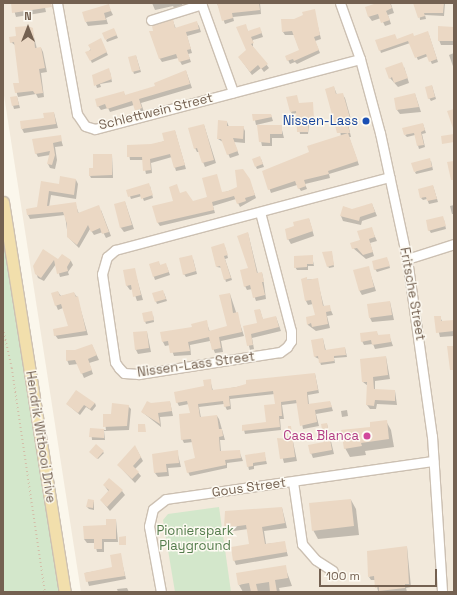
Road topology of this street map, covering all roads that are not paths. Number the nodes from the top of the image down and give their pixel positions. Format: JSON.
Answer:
{"nodes":[{"id":1,"x":57,"y":3,"type":"edge"},
{"id":2,"x":340,"y":3,"type":"edge"},
{"id":3,"x":202,"y":4,"type":"edge"},
{"id":4,"x":151,"y":20,"type":"dead end"},
{"id":5,"x":360,"y":59,"type":"junction"},
{"id":6,"x":233,"y":92,"type":"junction"},
{"id":7,"x":389,"y":176,"type":"junction"},
{"id":8,"x":3,"y":202,"type":"edge"},
{"id":9,"x":260,"y":212,"type":"junction"},
{"id":10,"x":3,"y":241,"type":"edge"},
{"id":11,"x":454,"y":244,"type":"edge"},
{"id":12,"x":407,"y":258,"type":"junction"},
{"id":13,"x":15,"y":283,"type":"junction"},
{"id":14,"x":433,"y":461,"type":"junction"},
{"id":15,"x":293,"y":482,"type":"junction"},
{"id":16,"x":333,"y":571,"type":"dead end"},
{"id":17,"x":65,"y":592,"type":"edge"},
{"id":18,"x":161,"y":592,"type":"edge"},
{"id":19,"x":442,"y":592,"type":"edge"}],
"edges":[{"from":1,"to":6,"type":"street","name":"Schlettwein Street"},
{"from":2,"to":5,"type":"street","name":"Fritsche Street"},
{"from":3,"to":4,"type":"street"},
{"from":3,"to":6,"type":"street"},
{"from":5,"to":6,"type":"street","name":"Schlettwein Street"},
{"from":5,"to":7,"type":"street","name":"Fritsche Street"},
{"from":7,"to":9,"type":"street","name":"Nissen-Lass Street"},
{"from":7,"to":12,"type":"street","name":"Fritsche Street"},
{"from":8,"to":13,"type":"main road","name":"Hendrik Witbooi Drive"},
{"from":9,"to":9,"type":"street","name":"Nissen-Lass Street"},
{"from":10,"to":13,"type":"main road","name":"Hendrik Witbooi Drive"},
{"from":11,"to":12,"type":"street"},
{"from":12,"to":14,"type":"street","name":"Fritsche Street"},
{"from":13,"to":17,"type":"main road","name":"Hendrik Witbooi Drive"},
{"from":14,"to":15,"type":"street","name":"Gous Street"},
{"from":14,"to":19,"type":"street","name":"Fritsche Street"},
{"from":15,"to":16,"type":"street"},
{"from":15,"to":18,"type":"street","name":"Gous Street"}]}
